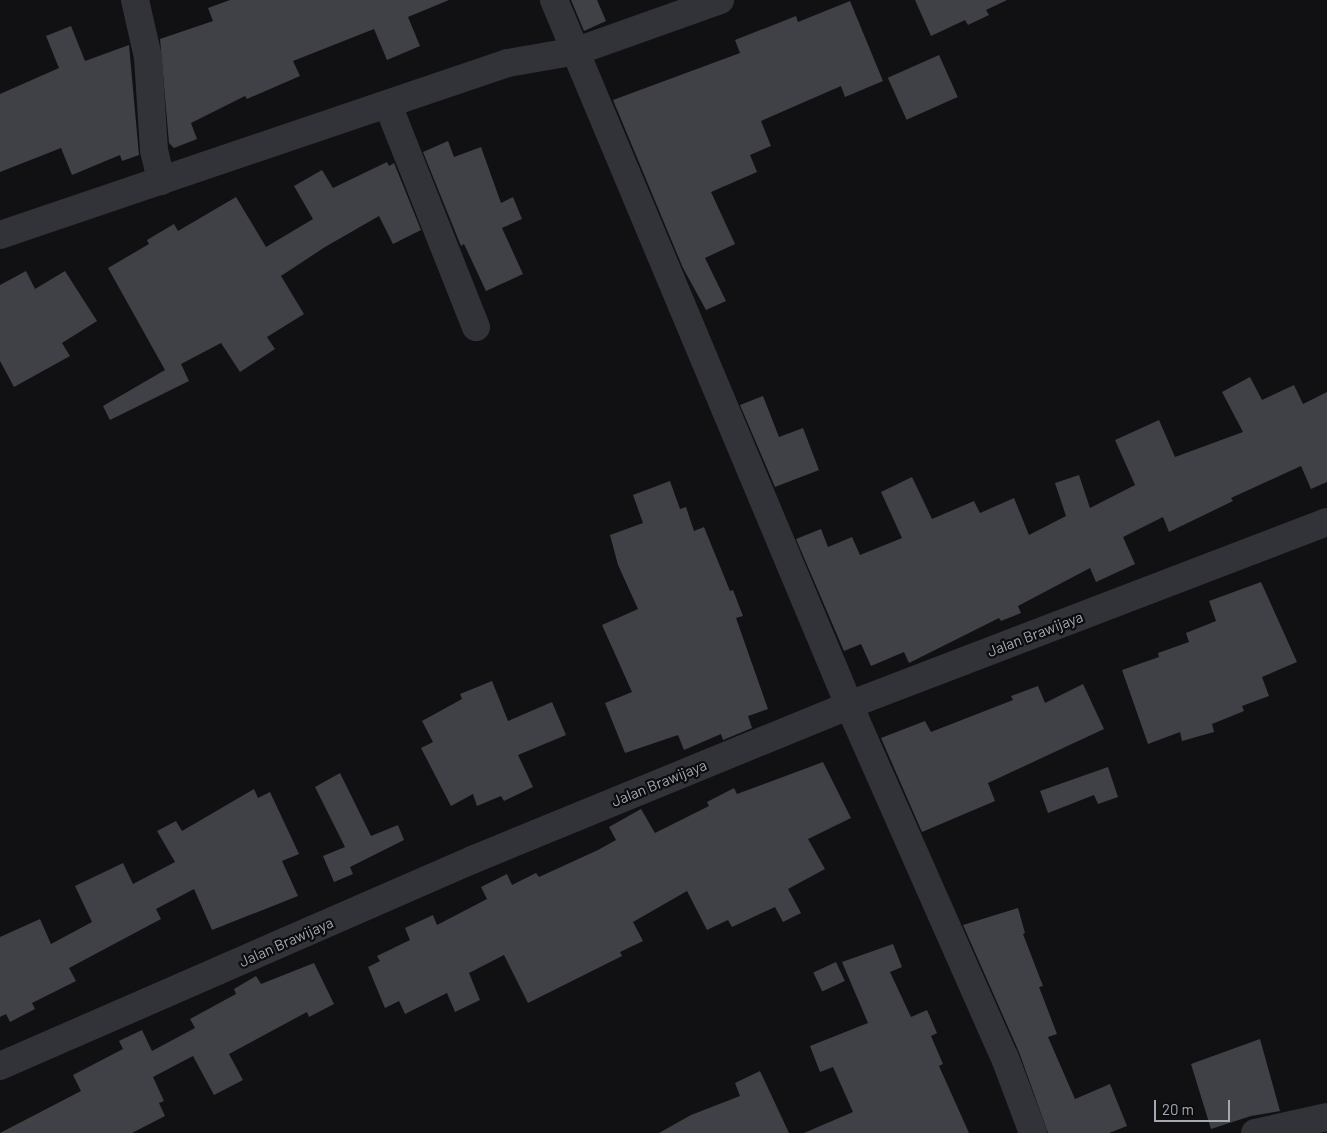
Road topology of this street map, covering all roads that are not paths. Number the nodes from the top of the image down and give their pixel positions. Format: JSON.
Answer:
{"nodes":[{"id":1,"x":135,"y":0,"type":"edge"},
{"id":2,"x":554,"y":0,"type":"edge"},
{"id":3,"x":720,"y":0,"type":"edge"},
{"id":4,"x":578,"y":51,"type":"junction"},
{"id":5,"x":388,"y":105,"type":"junction"},
{"id":6,"x":160,"y":181,"type":"junction"},
{"id":7,"x":0,"y":236,"type":"edge"},
{"id":8,"x":476,"y":327,"type":"dead end"},
{"id":9,"x":1327,"y":522,"type":"edge"},
{"id":10,"x":849,"y":705,"type":"junction"},
{"id":11,"x":0,"y":1066,"type":"edge"},
{"id":12,"x":1327,"y":1117,"type":"edge"},
{"id":13,"x":1034,"y":1133,"type":"edge"},
{"id":14,"x":1255,"y":1133,"type":"edge"}],
"edges":[{"from":1,"to":6,"type":"street"},
{"from":2,"to":4,"type":"street"},
{"from":3,"to":4,"type":"street"},
{"from":4,"to":5,"type":"street"},
{"from":4,"to":10,"type":"street"},
{"from":5,"to":6,"type":"street"},
{"from":5,"to":8,"type":"street"},
{"from":6,"to":7,"type":"street"},
{"from":9,"to":10,"type":"street","name":"Jalan Brawijaya"},
{"from":10,"to":11,"type":"street","name":"Jalan Brawijaya"},
{"from":10,"to":13,"type":"street"},
{"from":12,"to":14,"type":"street"}]}
